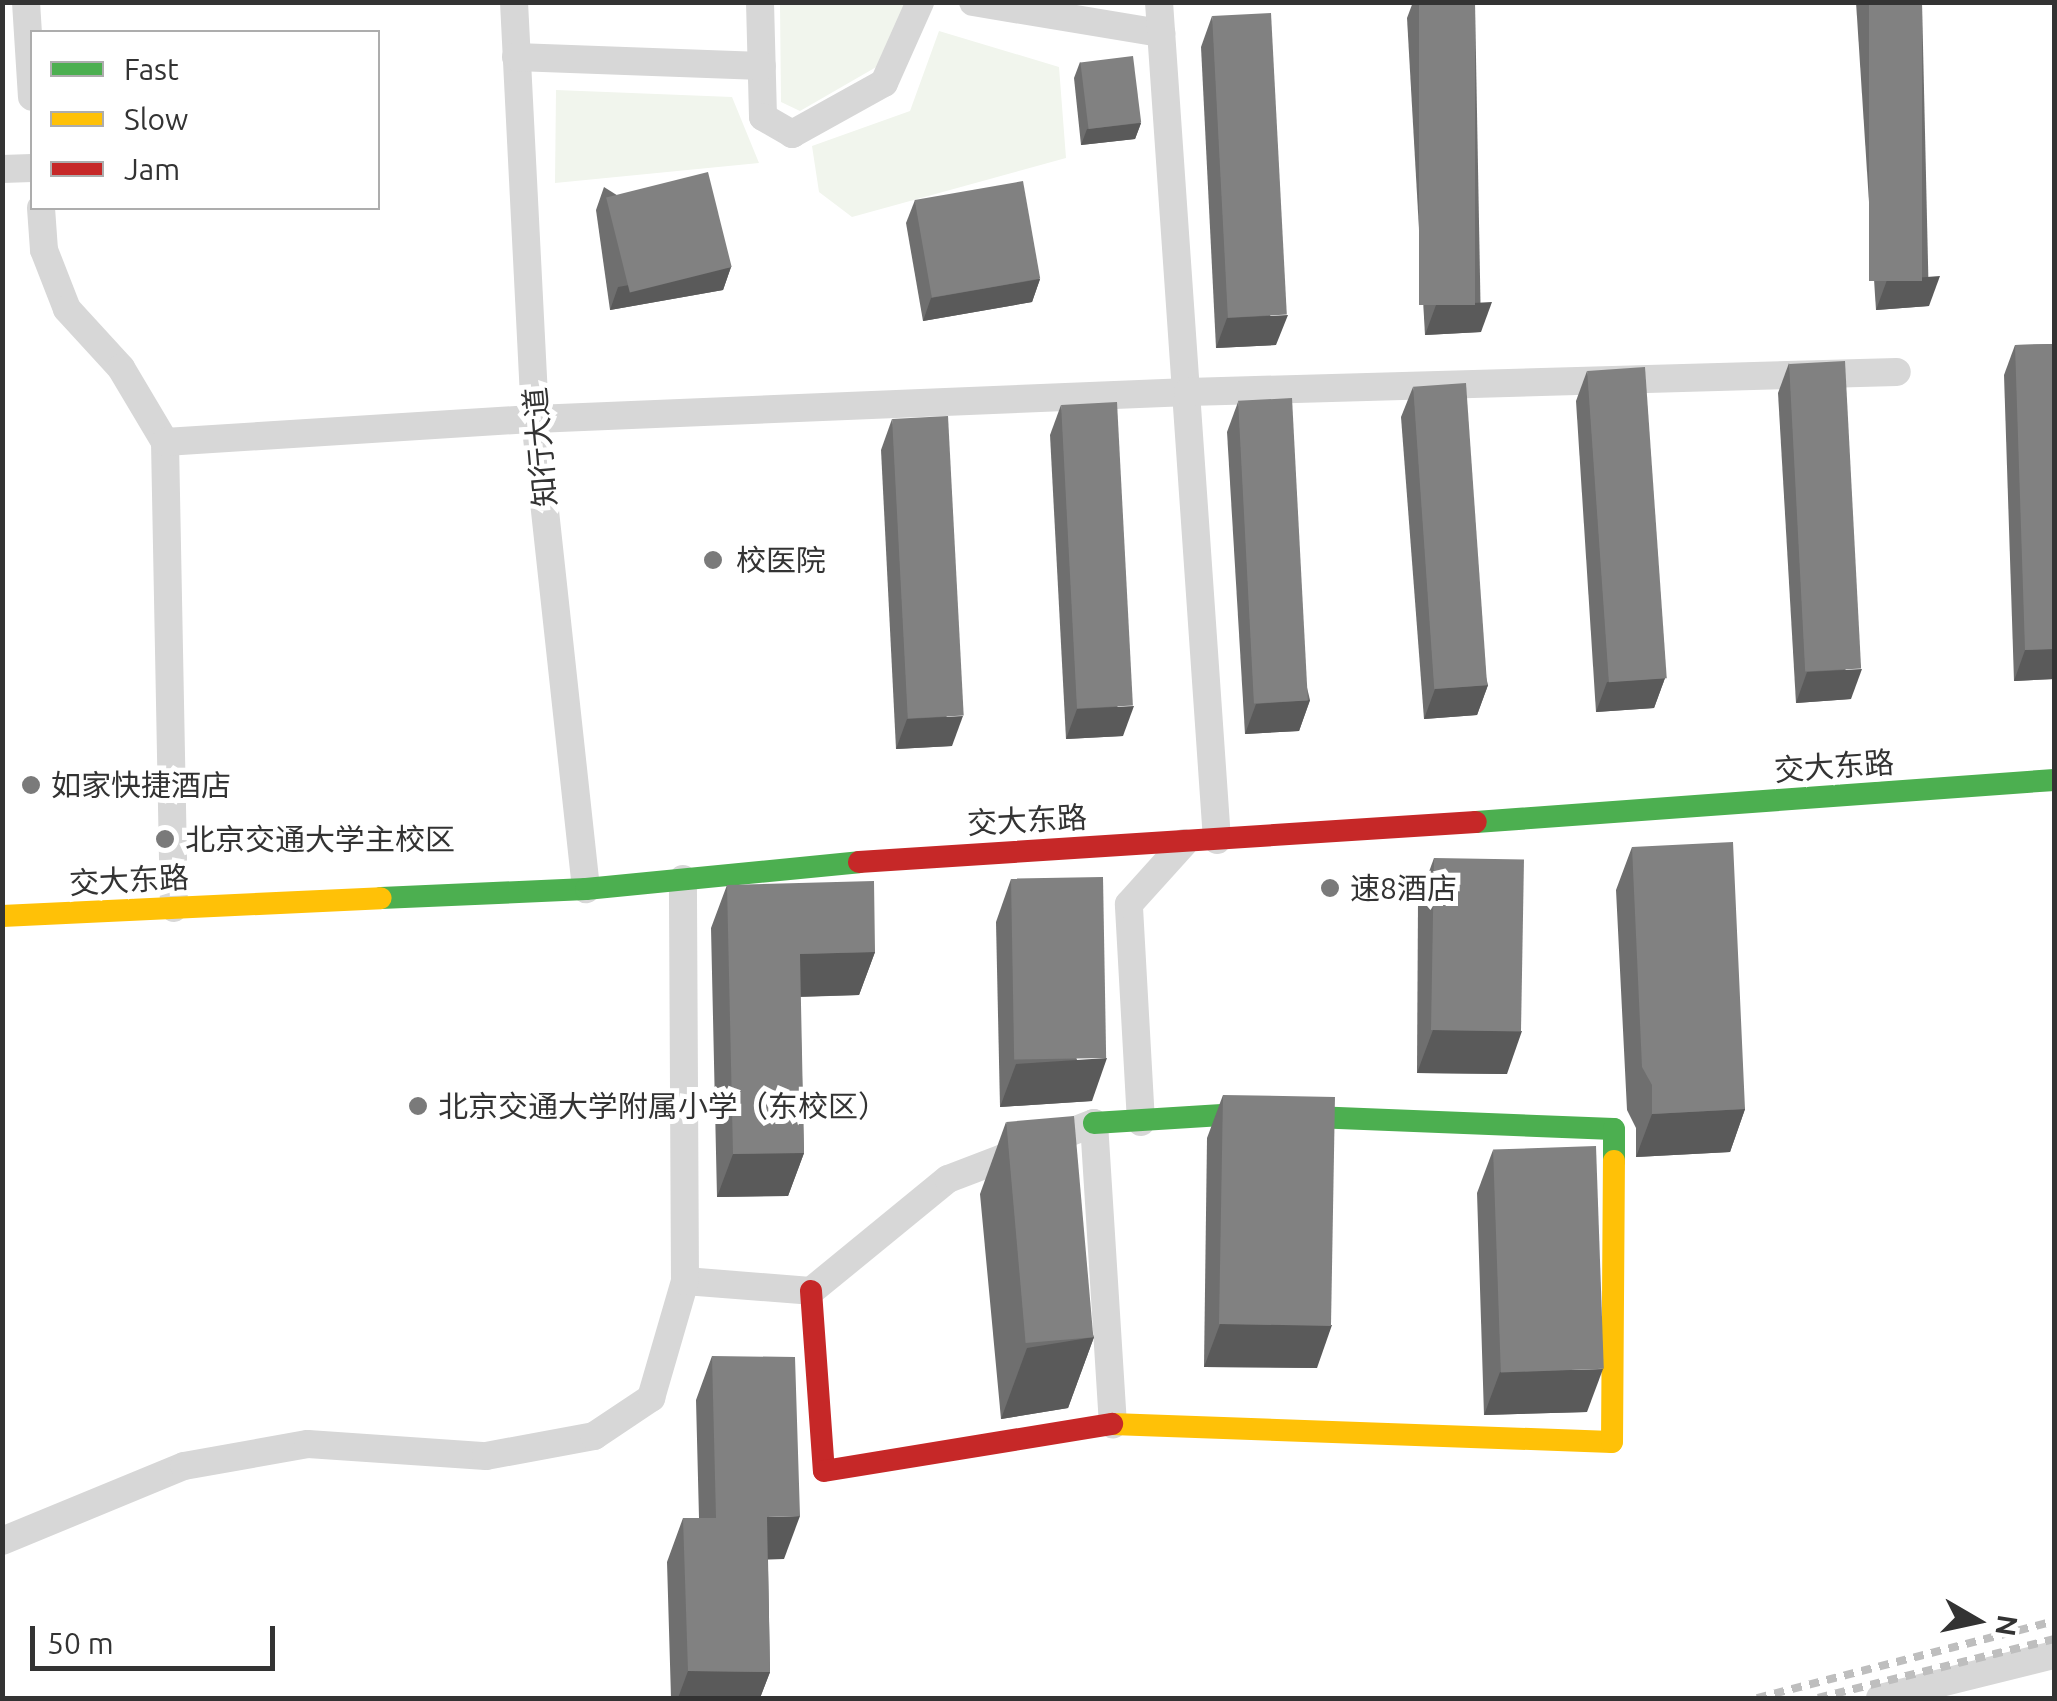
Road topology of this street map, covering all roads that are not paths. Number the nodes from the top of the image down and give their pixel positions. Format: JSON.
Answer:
{"nodes":[{"id":1,"x":26,"y":2,"type":"edge"},
{"id":2,"x":514,"y":2,"type":"edge"},
{"id":3,"x":760,"y":2,"type":"edge"},
{"id":4,"x":920,"y":2,"type":"edge"},
{"id":5,"x":973,"y":2,"type":"edge"},
{"id":6,"x":1159,"y":2,"type":"edge"},
{"id":7,"x":1162,"y":33,"type":"junction"},
{"id":8,"x":516,"y":57,"type":"junction"},
{"id":9,"x":30,"y":65,"type":"edge"},
{"id":10,"x":762,"y":66,"type":"junction"},
{"id":11,"x":30,"y":168,"type":"edge"},
{"id":12,"x":2,"y":169,"type":"edge"},
{"id":13,"x":40,"y":210,"type":"edge"},
{"id":14,"x":1897,"y":372,"type":"dead end"},
{"id":15,"x":1188,"y":392,"type":"junction"},
{"id":16,"x":535,"y":419,"type":"junction"},
{"id":17,"x":165,"y":442,"type":"junction"},
{"id":18,"x":2054,"y":780,"type":"edge"},
{"id":19,"x":1218,"y":840,"type":"junction"},
{"id":20,"x":1184,"y":842,"type":"junction"},
{"id":21,"x":683,"y":879,"type":"junction"},
{"id":22,"x":586,"y":889,"type":"junction"},
{"id":23,"x":174,"y":908,"type":"junction"},
{"id":24,"x":2,"y":916,"type":"edge"},
{"id":25,"x":1141,"y":1122,"type":"junction"},
{"id":26,"x":1094,"y":1124,"type":"junction"},
{"id":27,"x":685,"y":1281,"type":"junction"},
{"id":28,"x":811,"y":1291,"type":"junction"},
{"id":29,"x":1113,"y":1424,"type":"junction"},
{"id":30,"x":2,"y":1541,"type":"edge"},
{"id":31,"x":2054,"y":1656,"type":"edge"},
{"id":32,"x":1880,"y":1698,"type":"edge"}],
"edges":[{"from":1,"to":9,"type":"street"},
{"from":2,"to":8,"type":"street","name":"知行大道"},
{"from":3,"to":10,"type":"street"},
{"from":4,"to":10,"type":"street"},
{"from":5,"to":7,"type":"street"},
{"from":6,"to":7,"type":"street"},
{"from":7,"to":15,"type":"street"},
{"from":8,"to":10,"type":"street"},
{"from":8,"to":16,"type":"street","name":"知行大道"},
{"from":11,"to":12,"type":"street"},
{"from":13,"to":17,"type":"street"},
{"from":14,"to":15,"type":"street"},
{"from":15,"to":16,"type":"street"},
{"from":15,"to":19,"type":"street"},
{"from":16,"to":17,"type":"street"},
{"from":16,"to":22,"type":"street","name":"知行大道"},
{"from":17,"to":23,"type":"street"},
{"from":18,"to":19,"type":"street","name":"交大东路"},
{"from":19,"to":20,"type":"street","name":"交大东路"},
{"from":20,"to":21,"type":"street","name":"交大东路"},
{"from":20,"to":25,"type":"street"},
{"from":21,"to":22,"type":"street","name":"交大东路"},
{"from":21,"to":27,"type":"street"},
{"from":22,"to":23,"type":"street","name":"交大东路"},
{"from":23,"to":24,"type":"street","name":"交大东路"},
{"from":25,"to":26,"type":"street"},
{"from":25,"to":29,"type":"street"},
{"from":26,"to":28,"type":"street"},
{"from":26,"to":29,"type":"street"},
{"from":27,"to":28,"type":"street"},
{"from":27,"to":30,"type":"street"},
{"from":28,"to":29,"type":"street"},
{"from":31,"to":32,"type":"street"}]}
